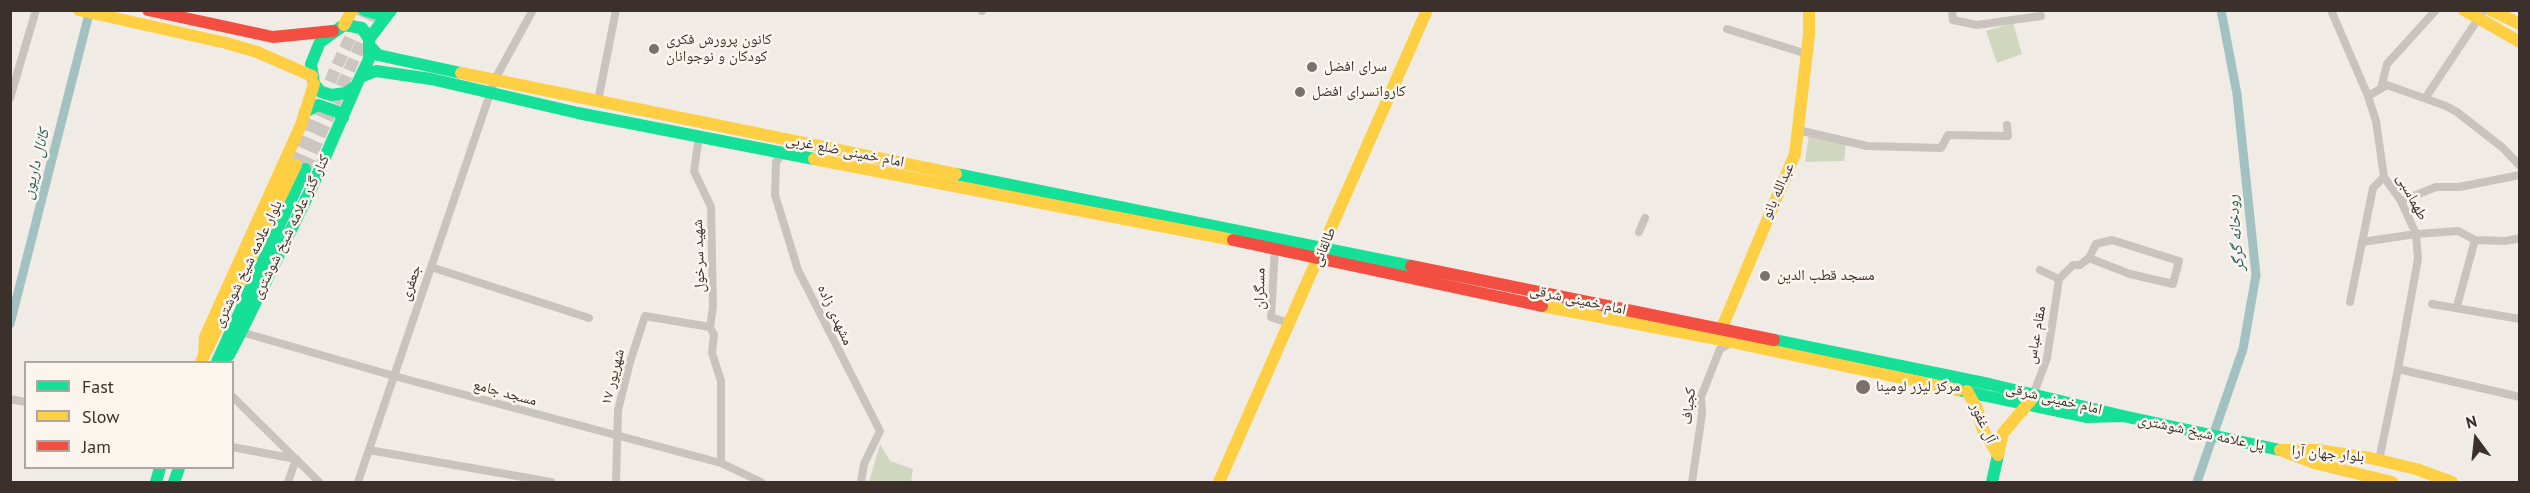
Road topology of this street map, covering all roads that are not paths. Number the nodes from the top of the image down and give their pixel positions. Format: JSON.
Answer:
{"nodes":[{"id":1,"x":34,"y":10,"type":"edge"},
{"id":2,"x":79,"y":10,"type":"edge"},
{"id":3,"x":147,"y":10,"type":"edge"},
{"id":4,"x":352,"y":10,"type":"edge"},
{"id":5,"x":364,"y":10,"type":"edge"},
{"id":6,"x":533,"y":10,"type":"edge"},
{"id":7,"x":616,"y":10,"type":"edge"},
{"id":8,"x":1427,"y":10,"type":"edge"},
{"id":9,"x":1809,"y":10,"type":"edge"},
{"id":10,"x":2331,"y":10,"type":"edge"},
{"id":11,"x":2436,"y":10,"type":"edge"},
{"id":12,"x":2464,"y":10,"type":"edge"},
{"id":13,"x":2491,"y":10,"type":"edge"},
{"id":14,"x":391,"y":11,"type":"edge"},
{"id":15,"x":1953,"y":15,"type":"edge"},
{"id":16,"x":2481,"y":15,"type":"edge"},
{"id":17,"x":2042,"y":16,"type":"dead end"},
{"id":18,"x":2520,"y":24,"type":"edge"},
{"id":19,"x":339,"y":28,"type":"junction"},
{"id":20,"x":1727,"y":29,"type":"dead end"},
{"id":21,"x":370,"y":42,"type":"junction"},
{"id":22,"x":2520,"y":42,"type":"edge"},
{"id":23,"x":1807,"y":54,"type":"junction"},
{"id":24,"x":392,"y":59,"type":"junction"},
{"id":25,"x":388,"y":72,"type":"junction"},
{"id":26,"x":495,"y":79,"type":"junction"},
{"id":27,"x":313,"y":80,"type":"junction"},
{"id":28,"x":359,"y":81,"type":"junction"},
{"id":29,"x":2381,"y":88,"type":"junction"},
{"id":30,"x":490,"y":93,"type":"junction"},
{"id":31,"x":2368,"y":96,"type":"junction"},
{"id":32,"x":2426,"y":97,"type":"junction"},
{"id":33,"x":10,"y":98,"type":"edge"},
{"id":34,"x":598,"y":101,"type":"junction"},
{"id":35,"x":305,"y":112,"type":"junction"},
{"id":36,"x":343,"y":118,"type":"junction"},
{"id":37,"x":2007,"y":125,"type":"dead end"},
{"id":38,"x":1798,"y":130,"type":"junction"},
{"id":39,"x":699,"y":136,"type":"junction"},
{"id":40,"x":786,"y":139,"type":"junction"},
{"id":41,"x":783,"y":153,"type":"junction"},
{"id":42,"x":2520,"y":166,"type":"edge"},
{"id":43,"x":2520,"y":175,"type":"edge"},
{"id":44,"x":2384,"y":177,"type":"junction"},
{"id":45,"x":2401,"y":201,"type":"junction"},
{"id":46,"x":1645,"y":218,"type":"dead end"},
{"id":47,"x":1639,"y":232,"type":"dead end"},
{"id":48,"x":2416,"y":234,"type":"junction"},
{"id":49,"x":2520,"y":238,"type":"edge"},
{"id":50,"x":2475,"y":240,"type":"junction"},
{"id":51,"x":2362,"y":242,"type":"junction"},
{"id":52,"x":1275,"y":248,"type":"junction"},
{"id":53,"x":1322,"y":253,"type":"junction"},
{"id":54,"x":2089,"y":258,"type":"junction"},
{"id":55,"x":431,"y":267,"type":"junction"},
{"id":56,"x":2040,"y":270,"type":"dead end"},
{"id":57,"x":2059,"y":279,"type":"junction"},
{"id":58,"x":2350,"y":302,"type":"dead end"},
{"id":59,"x":2432,"y":304,"type":"dead end"},
{"id":60,"x":2457,"y":306,"type":"junction"},
{"id":61,"x":589,"y":318,"type":"dead end"},
{"id":62,"x":2520,"y":319,"type":"edge"},
{"id":63,"x":1285,"y":322,"type":"dead end"},
{"id":64,"x":710,"y":327,"type":"junction"},
{"id":65,"x":241,"y":332,"type":"junction"},
{"id":66,"x":1719,"y":334,"type":"junction"},
{"id":67,"x":1732,"y":342,"type":"junction"},
{"id":68,"x":202,"y":359,"type":"edge"},
{"id":69,"x":217,"y":361,"type":"edge"},
{"id":70,"x":219,"y":361,"type":"edge"},
{"id":71,"x":2398,"y":369,"type":"junction"},
{"id":72,"x":394,"y":376,"type":"junction"},
{"id":73,"x":1968,"y":391,"type":"junction"},
{"id":74,"x":2520,"y":397,"type":"edge"},
{"id":75,"x":234,"y":398,"type":"edge"},
{"id":76,"x":2031,"y":399,"type":"junction"},
{"id":77,"x":2123,"y":416,"type":"joint"},
{"id":78,"x":617,"y":437,"type":"junction"},
{"id":79,"x":234,"y":447,"type":"edge"},
{"id":80,"x":369,"y":450,"type":"junction"},
{"id":81,"x":2280,"y":450,"type":"junction"},
{"id":82,"x":1998,"y":455,"type":"junction"},
{"id":83,"x":296,"y":459,"type":"junction"},
{"id":84,"x":2379,"y":460,"type":"junction"},
{"id":85,"x":721,"y":463,"type":"junction"},
{"id":86,"x":288,"y":483,"type":"edge"},
{"id":87,"x":319,"y":483,"type":"edge"},
{"id":88,"x":358,"y":483,"type":"edge"},
{"id":89,"x":551,"y":483,"type":"edge"},
{"id":90,"x":616,"y":483,"type":"edge"},
{"id":91,"x":760,"y":483,"type":"edge"},
{"id":92,"x":861,"y":483,"type":"edge"},
{"id":93,"x":1219,"y":483,"type":"edge"},
{"id":94,"x":1692,"y":483,"type":"edge"},
{"id":95,"x":1992,"y":483,"type":"edge"},
{"id":96,"x":2392,"y":483,"type":"edge"},
{"id":97,"x":2452,"y":483,"type":"edge"}],
"edges":[{"from":1,"to":33,"type":"street"},
{"from":2,"to":27,"type":"main road"},
{"from":3,"to":19,"type":"main road"},
{"from":4,"to":19,"type":"main road"},
{"from":5,"to":14,"type":"main road"},
{"from":6,"to":26,"type":"street","name":"جعفری"},
{"from":7,"to":34,"type":"street"},
{"from":8,"to":53,"type":"main road","name":"طالقانی"},
{"from":9,"to":23,"type":"main road","name":"عبدالله بانو"},
{"from":10,"to":31,"type":"street","name":"طهماسبی"},
{"from":11,"to":29,"type":"street"},
{"from":12,"to":16,"type":"main road"},
{"from":13,"to":18,"type":"main road"},
{"from":14,"to":21,"type":"main road"},
{"from":15,"to":17,"type":"street"},
{"from":16,"to":22,"type":"main road"},
{"from":16,"to":32,"type":"street"},
{"from":19,"to":21,"type":"main road"},
{"from":19,"to":27,"type":"main road"},
{"from":20,"to":23,"type":"street"},
{"from":21,"to":24,"type":"main road","name":"امام خمینی ضلع غربی"},
{"from":21,"to":28,"type":"main road"},
{"from":23,"to":38,"type":"main road","name":"عبدالله بانو"},
{"from":24,"to":25,"type":"main road"},
{"from":24,"to":26,"type":"main road","name":"امام خمینی ضلع غربی"},
{"from":25,"to":28,"type":"main road","name":"امام خمینی ضلع غربی"},
{"from":25,"to":30,"type":"main road","name":"امام خمینی ضلع غربی"},
{"from":26,"to":30,"type":"street","name":"جعفری"},
{"from":26,"to":34,"type":"main road","name":"امام خمینی ضلع غربی"},
{"from":27,"to":28,"type":"main road"},
{"from":27,"to":35,"type":"main road"},
{"from":28,"to":36,"type":"main road","name":"کنار گذر علامه شیخ شوشتری"},
{"from":29,"to":31,"type":"street"},
{"from":29,"to":32,"type":"street"},
{"from":30,"to":39,"type":"main road","name":"امام خمینی ضلع غربی"},
{"from":30,"to":55,"type":"street","name":"جعفری"},
{"from":31,"to":44,"type":"street","name":"طهماسبی"},
{"from":32,"to":42,"type":"street"},
{"from":34,"to":40,"type":"main road","name":"امام خمینی ضلع غربی"},
{"from":35,"to":36,"type":"main road"},
{"from":35,"to":68,"type":"main road"},
{"from":36,"to":65,"type":"main road","name":"کنار گذر علامه شیخ شوشتری"},
{"from":37,"to":38,"type":"street"},
{"from":38,"to":66,"type":"main road","name":"عبدالله بانو"},
{"from":39,"to":41,"type":"main road","name":"امام خمینی ضلع غربی"},
{"from":39,"to":64,"type":"street","name":"شهید سرخول"},
{"from":40,"to":41,"type":"main road"},
{"from":40,"to":53,"type":"main road","name":"امام خمینی ضلع غربی"},
{"from":41,"to":52,"type":"main road","name":"امام خمینی ضلع غربی"},
{"from":41,"to":92,"type":"street","name":"مشهدی زاده"},
{"from":43,"to":45,"type":"street"},
{"from":44,"to":45,"type":"street","name":"طهماسبی"},
{"from":44,"to":51,"type":"street"},
{"from":45,"to":48,"type":"street","name":"طهماسبی"},
{"from":46,"to":47,"type":"street"},
{"from":48,"to":50,"type":"street"},
{"from":48,"to":51,"type":"street"},
{"from":48,"to":71,"type":"street","name":"طهماسبی"},
{"from":49,"to":50,"type":"street"},
{"from":50,"to":60,"type":"street"},
{"from":51,"to":58,"type":"street"},
{"from":52,"to":53,"type":"main road","name":"امام خمینی ضلع غربی"},
{"from":52,"to":63,"type":"street","name":"مسگران"},
{"from":53,"to":66,"type":"main road","name":"امام خمینی شرقی"},
{"from":53,"to":93,"type":"main road","name":"طالقانی"},
{"from":54,"to":54,"type":"street"},
{"from":54,"to":57,"type":"street"},
{"from":55,"to":61,"type":"street"},
{"from":55,"to":72,"type":"street","name":"جعفری"},
{"from":56,"to":57,"type":"street"},
{"from":57,"to":76,"type":"street","name":"مقام عباس"},
{"from":59,"to":60,"type":"street"},
{"from":60,"to":62,"type":"street"},
{"from":64,"to":78,"type":"street","name":"۱۷ شهریور"},
{"from":64,"to":85,"type":"street"},
{"from":65,"to":70,"type":"main road","name":"کنار گذر علامه شیخ شوشتری"},
{"from":65,"to":72,"type":"street","name":"مسجد جامع"},
{"from":66,"to":67,"type":"main road","name":"امام خمینی شرقی"},
{"from":66,"to":76,"type":"main road","name":"امام خمینی شرقی"},
{"from":67,"to":73,"type":"main road","name":"امام خمینی شرقی"},
{"from":67,"to":94,"type":"street","name":"کجباف"},
{"from":68,"to":69,"type":"main road","name":"بلوار علامه شیخ شوشتری"},
{"from":71,"to":74,"type":"street"},
{"from":71,"to":84,"type":"street","name":"طهماسبی"},
{"from":72,"to":78,"type":"street","name":"مسجد جامع"},
{"from":72,"to":80,"type":"street","name":"جعفری"},
{"from":73,"to":76,"type":"main road","name":"امام خمینی شرقی"},
{"from":73,"to":82,"type":"main road","name":"آل غفور"},
{"from":75,"to":83,"type":"street"},
{"from":76,"to":77,"type":"main road","name":"امام خمینی شرقی"},
{"from":76,"to":82,"type":"main road","name":"آل غفور"},
{"from":77,"to":81,"type":"main road","name":"پل علامه شیخ شوشتری"},
{"from":78,"to":85,"type":"street","name":"مسجد جامع"},
{"from":78,"to":90,"type":"street","name":"۱۷ شهریور"},
{"from":79,"to":83,"type":"street"},
{"from":80,"to":88,"type":"street","name":"جعفری"},
{"from":80,"to":89,"type":"street"},
{"from":81,"to":84,"type":"main road","name":"بلوار جهان آرا"},
{"from":81,"to":96,"type":"main road","name":"بلوار جهان آرا"},
{"from":82,"to":95,"type":"main road","name":"آل غفور"},
{"from":83,"to":86,"type":"street"},
{"from":83,"to":87,"type":"street"},
{"from":84,"to":97,"type":"main road","name":"بلوار جهان آرا"},
{"from":85,"to":91,"type":"street","name":"مسجد جامع"}]}
